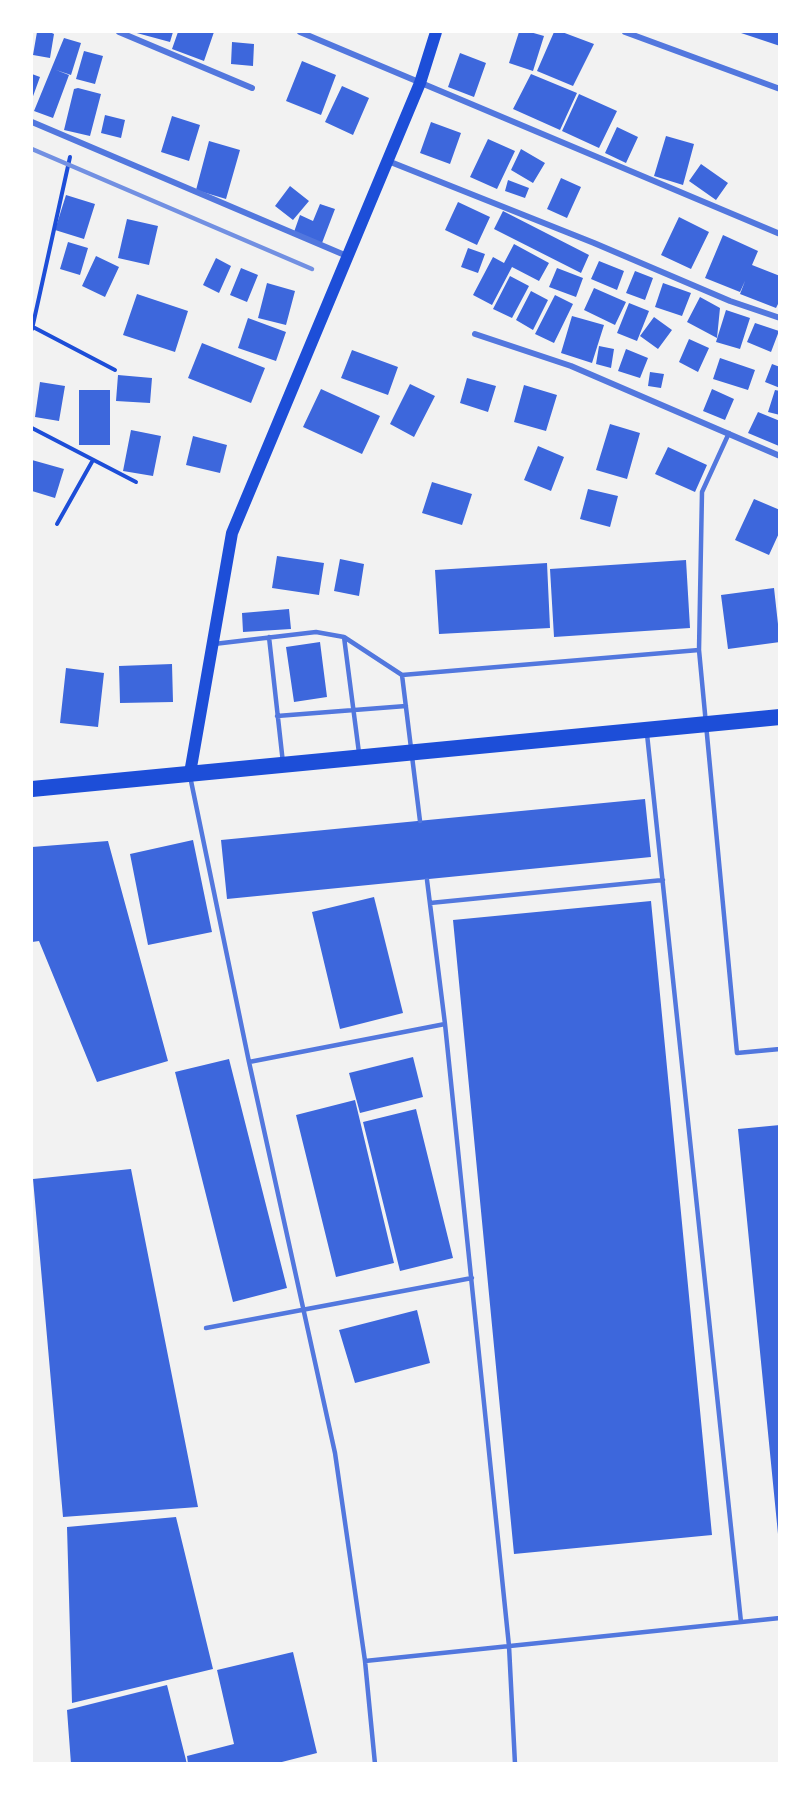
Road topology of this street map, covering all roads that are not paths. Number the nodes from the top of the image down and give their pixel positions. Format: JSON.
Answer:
{"nodes":[{"id":1,"x":119,"y":32,"type":"edge"},
{"id":2,"x":300,"y":32,"type":"edge"},
{"id":3,"x":436,"y":32,"type":"edge"},
{"id":4,"x":625,"y":32,"type":"edge"},
{"id":5,"x":420,"y":83,"type":"junction"},
{"id":6,"x":252,"y":88,"type":"dead end"},
{"id":7,"x":780,"y":89,"type":"edge"},
{"id":8,"x":32,"y":123,"type":"edge"},
{"id":9,"x":387,"y":161,"type":"junction"},
{"id":10,"x":780,"y":234,"type":"edge"},
{"id":11,"x":347,"y":256,"type":"junction"},
{"id":12,"x":780,"y":318,"type":"edge"},
{"id":13,"x":475,"y":334,"type":"dead end"},
{"id":14,"x":729,"y":433,"type":"junction"},
{"id":15,"x":780,"y":456,"type":"edge"},
{"id":16,"x":269,"y":637,"type":"junction"},
{"id":17,"x":344,"y":637,"type":"junction"},
{"id":18,"x":214,"y":644,"type":"junction"},
{"id":19,"x":699,"y":650,"type":"junction"},
{"id":20,"x":402,"y":675,"type":"junction"},
{"id":21,"x":406,"y":706,"type":"junction"},
{"id":22,"x":353,"y":710,"type":"junction"},
{"id":23,"x":277,"y":716,"type":"junction"},
{"id":24,"x":780,"y":717,"type":"edge"},
{"id":25,"x":705,"y":723,"type":"junction"},
{"id":26,"x":647,"y":729,"type":"junction"},
{"id":27,"x":411,"y":752,"type":"junction"},
{"id":28,"x":360,"y":757,"type":"junction"},
{"id":29,"x":283,"y":765,"type":"junction"},
{"id":30,"x":190,"y":773,"type":"junction"},
{"id":31,"x":32,"y":789,"type":"edge"},
{"id":32,"x":420,"y":821,"type":"dead end"},
{"id":33,"x":427,"y":879,"type":"dead end"},
{"id":34,"x":663,"y":880,"type":"junction"},
{"id":35,"x":430,"y":903,"type":"junction"},
{"id":36,"x":445,"y":1024,"type":"junction"},
{"id":37,"x":780,"y":1049,"type":"edge"},
{"id":38,"x":249,"y":1062,"type":"junction"},
{"id":39,"x":472,"y":1278,"type":"junction"},
{"id":40,"x":305,"y":1308,"type":"junction"},
{"id":41,"x":206,"y":1328,"type":"dead end"},
{"id":42,"x":780,"y":1618,"type":"edge"},
{"id":43,"x":741,"y":1622,"type":"junction"},
{"id":44,"x":509,"y":1646,"type":"junction"},
{"id":45,"x":365,"y":1661,"type":"junction"},
{"id":46,"x":375,"y":1764,"type":"edge"},
{"id":47,"x":515,"y":1764,"type":"edge"}],
"edges":[{"from":1,"to":6,"type":"street"},
{"from":2,"to":5,"type":"street"},
{"from":3,"to":5,"type":"main road"},
{"from":4,"to":7,"type":"street"},
{"from":5,"to":9,"type":"main road"},
{"from":5,"to":10,"type":"street"},
{"from":8,"to":11,"type":"street"},
{"from":9,"to":11,"type":"main road"},
{"from":9,"to":12,"type":"street"},
{"from":11,"to":18,"type":"main road"},
{"from":13,"to":14,"type":"street"},
{"from":14,"to":15,"type":"street"},
{"from":14,"to":19,"type":"lane"},
{"from":16,"to":17,"type":"lane"},
{"from":16,"to":18,"type":"lane"},
{"from":16,"to":23,"type":"lane"},
{"from":17,"to":20,"type":"lane"},
{"from":17,"to":22,"type":"lane"},
{"from":18,"to":30,"type":"main road"},
{"from":19,"to":20,"type":"lane"},
{"from":19,"to":25,"type":"lane"},
{"from":20,"to":21,"type":"lane"},
{"from":21,"to":22,"type":"lane"},
{"from":21,"to":27,"type":"lane"},
{"from":22,"to":23,"type":"lane"},
{"from":22,"to":28,"type":"lane"},
{"from":23,"to":29,"type":"lane"},
{"from":24,"to":25,"type":"highway"},
{"from":25,"to":26,"type":"highway"},
{"from":25,"to":37,"type":"lane"},
{"from":26,"to":27,"type":"highway"},
{"from":26,"to":34,"type":"lane"},
{"from":27,"to":28,"type":"highway"},
{"from":27,"to":32,"type":"lane"},
{"from":28,"to":29,"type":"highway"},
{"from":29,"to":30,"type":"highway"},
{"from":30,"to":31,"type":"highway"},
{"from":30,"to":38,"type":"lane"},
{"from":33,"to":35,"type":"lane"},
{"from":34,"to":35,"type":"lane"},
{"from":34,"to":43,"type":"lane"},
{"from":35,"to":36,"type":"lane"},
{"from":36,"to":38,"type":"lane"},
{"from":36,"to":39,"type":"lane"},
{"from":38,"to":40,"type":"lane"},
{"from":39,"to":40,"type":"lane"},
{"from":39,"to":44,"type":"lane"},
{"from":40,"to":41,"type":"lane"},
{"from":40,"to":45,"type":"lane"},
{"from":42,"to":43,"type":"lane"},
{"from":43,"to":44,"type":"lane"},
{"from":44,"to":45,"type":"lane"},
{"from":44,"to":47,"type":"lane"},
{"from":45,"to":46,"type":"lane"}]}
